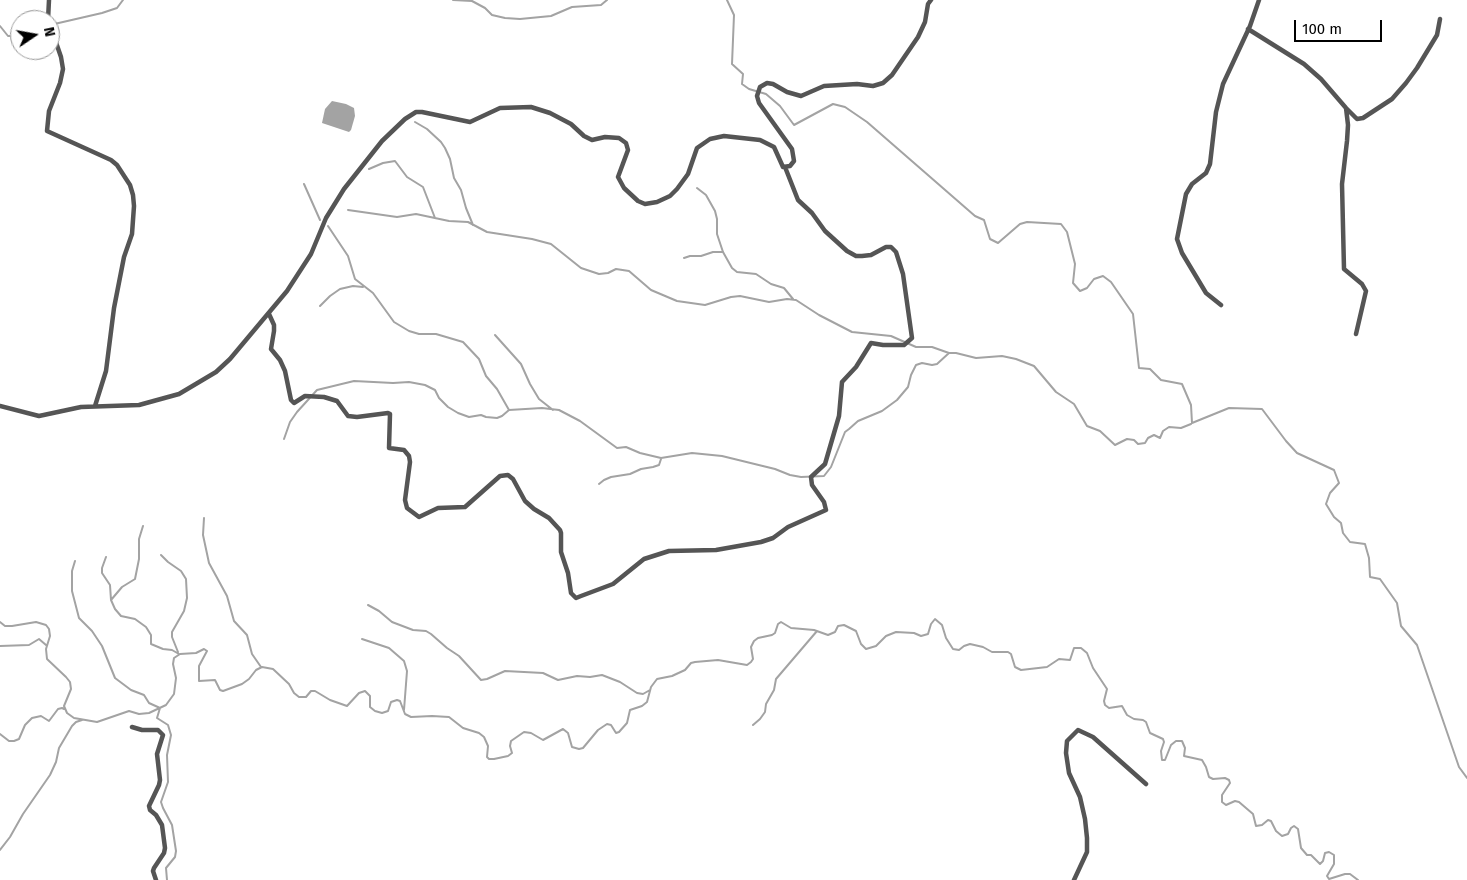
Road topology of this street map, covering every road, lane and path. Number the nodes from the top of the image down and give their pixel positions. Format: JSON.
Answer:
{"nodes":[{"id":1,"x":931,"y":0,"type":"edge"},
{"id":2,"x":1259,"y":0,"type":"edge"},
{"id":3,"x":1440,"y":19,"type":"dead end"},
{"id":4,"x":1248,"y":29,"type":"junction"},
{"id":5,"x":60,"y":54,"type":"edge"},
{"id":6,"x":1346,"y":108,"type":"junction"},
{"id":7,"x":785,"y":167,"type":"junction"},
{"id":8,"x":1221,"y":305,"type":"dead end"},
{"id":9,"x":269,"y":314,"type":"junction"},
{"id":10,"x":1356,"y":334,"type":"dead end"},
{"id":11,"x":0,"y":406,"type":"edge"},
{"id":12,"x":95,"y":406,"type":"junction"},
{"id":13,"x":132,"y":727,"type":"dead end"},
{"id":14,"x":1146,"y":784,"type":"dead end"},
{"id":15,"x":156,"y":880,"type":"edge"},
{"id":16,"x":1074,"y":880,"type":"edge"}],
"edges":[{"from":1,"to":7,"type":"street"},
{"from":2,"to":4,"type":"street"},
{"from":3,"to":6,"type":"street"},
{"from":4,"to":6,"type":"street"},
{"from":4,"to":8,"type":"street"},
{"from":5,"to":12,"type":"street"},
{"from":6,"to":10,"type":"street"},
{"from":7,"to":9,"type":"street"},
{"from":7,"to":9,"type":"street"},
{"from":9,"to":12,"type":"street"},
{"from":11,"to":12,"type":"street"},
{"from":13,"to":15,"type":"street"},
{"from":14,"to":16,"type":"street"}]}
